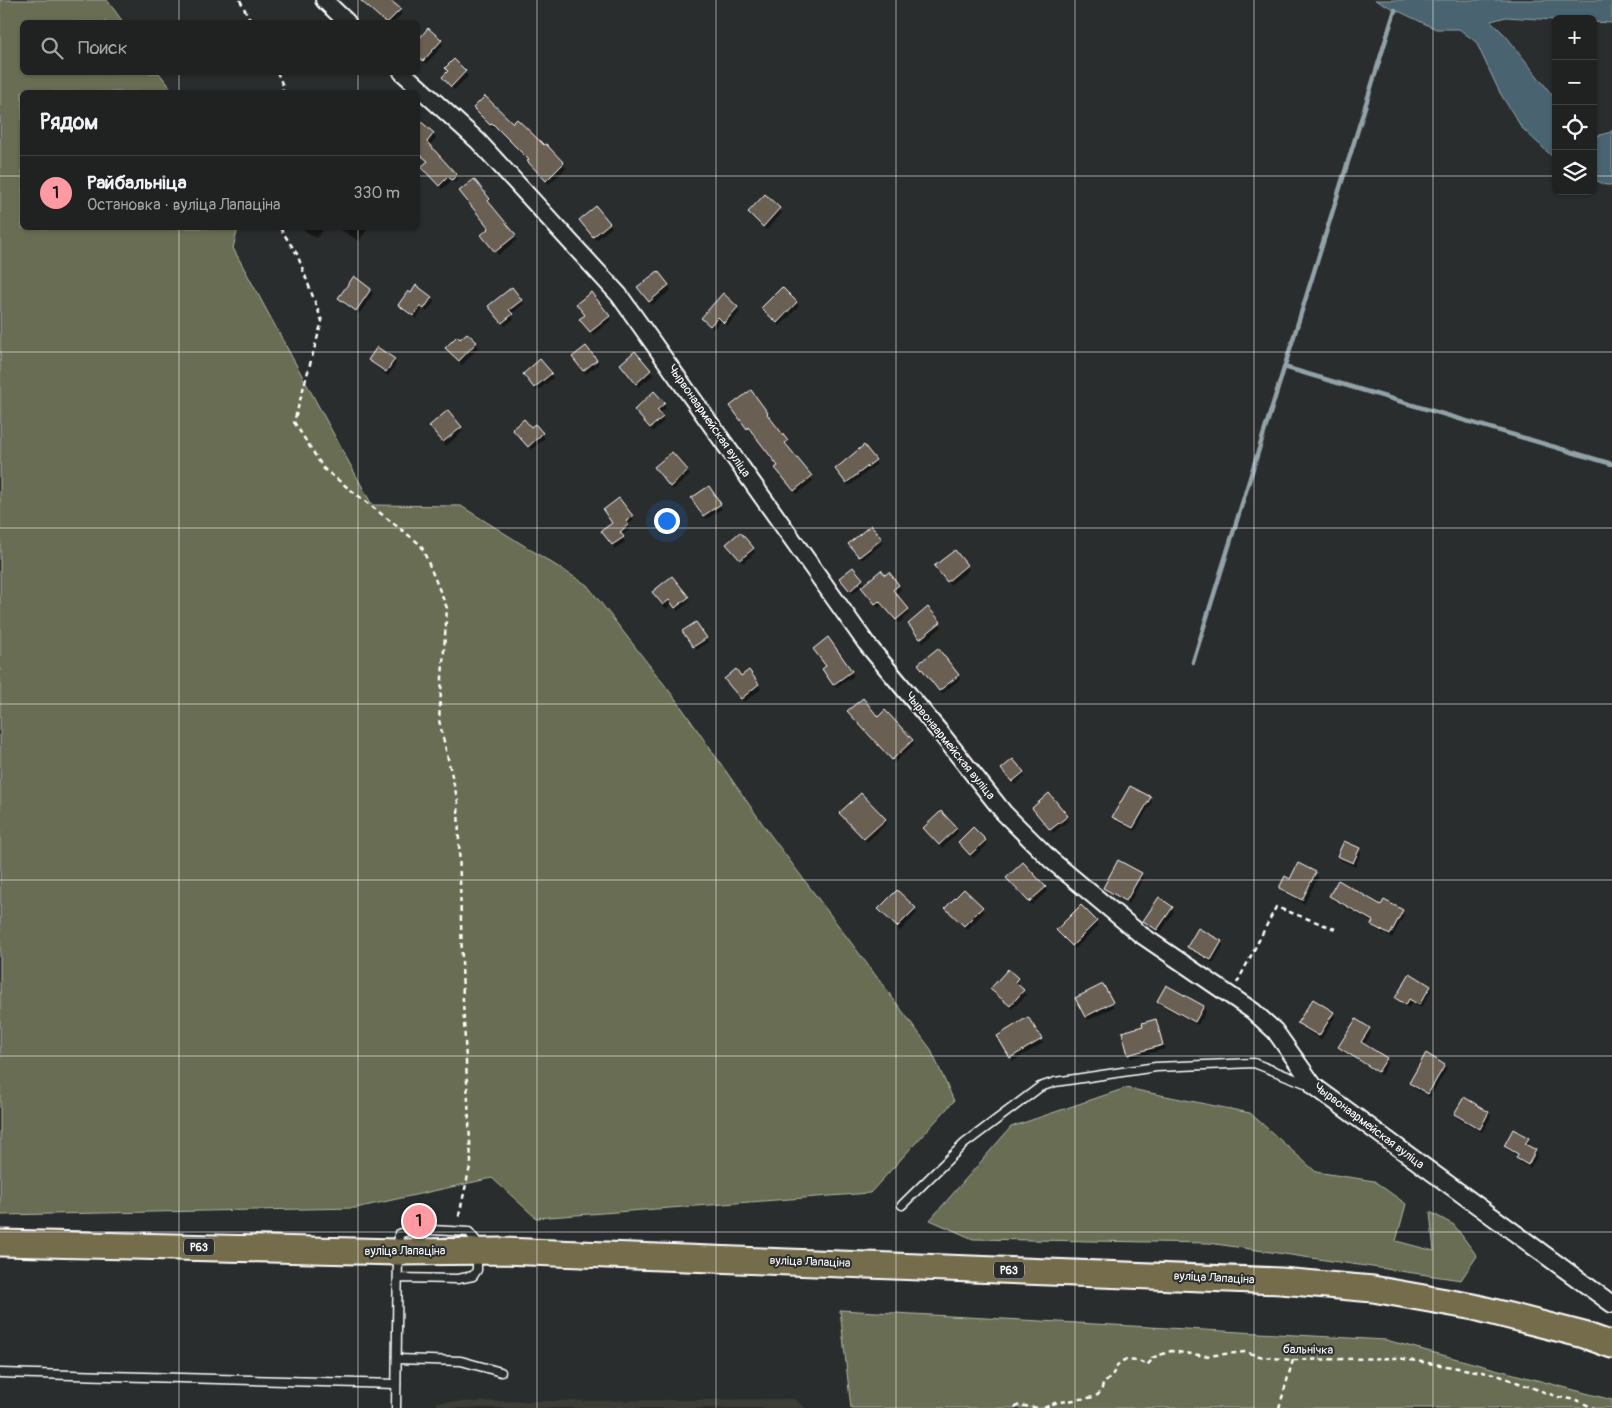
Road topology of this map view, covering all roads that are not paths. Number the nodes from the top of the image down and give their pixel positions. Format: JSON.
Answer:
{"nodes":[{"id":1,"x":324,"y":0,"type":"edge"},
{"id":2,"x":345,"y":20,"type":"edge"},
{"id":3,"x":405,"y":75,"type":"edge"},
{"id":4,"x":1314,"y":1086,"type":"junction"},
{"id":5,"x":902,"y":1205,"type":"dead end"},
{"id":6,"x":0,"y":1243,"type":"edge"},
{"id":7,"x":477,"y":1251,"type":"junction"},
{"id":8,"x":398,"y":1252,"type":"junction"},
{"id":9,"x":398,"y":1278,"type":"junction"},
{"id":10,"x":1612,"y":1304,"type":"edge"},
{"id":11,"x":1612,"y":1345,"type":"edge"},
{"id":12,"x":397,"y":1359,"type":"junction"},
{"id":13,"x":501,"y":1372,"type":"dead end"},
{"id":14,"x":0,"y":1373,"type":"edge"},
{"id":15,"x":396,"y":1384,"type":"junction"},
{"id":16,"x":396,"y":1408,"type":"edge"}],
"edges":[{"from":1,"to":2,"type":"street"},
{"from":3,"to":4,"type":"street","name":"Чырвонаармейская вуліца"},
{"from":4,"to":5,"type":"lane"},
{"from":4,"to":10,"type":"street","name":"Чырвонаармейская вуліца"},
{"from":6,"to":8,"type":"main road","name":"вуліца Лапаціна","number":"Р63"},
{"from":7,"to":8,"type":"main road","name":"вуліца Лапаціна","number":"Р63"},
{"from":7,"to":8,"type":"lane"},
{"from":7,"to":9,"type":"lane"},
{"from":7,"to":11,"type":"main road","name":"вуліца Лапаціна","number":"Р63"},
{"from":8,"to":9,"type":"lane"},
{"from":9,"to":12,"type":"lane"},
{"from":12,"to":13,"type":"lane"},
{"from":12,"to":15,"type":"lane"},
{"from":14,"to":15,"type":"lane"},
{"from":15,"to":16,"type":"lane"}]}
